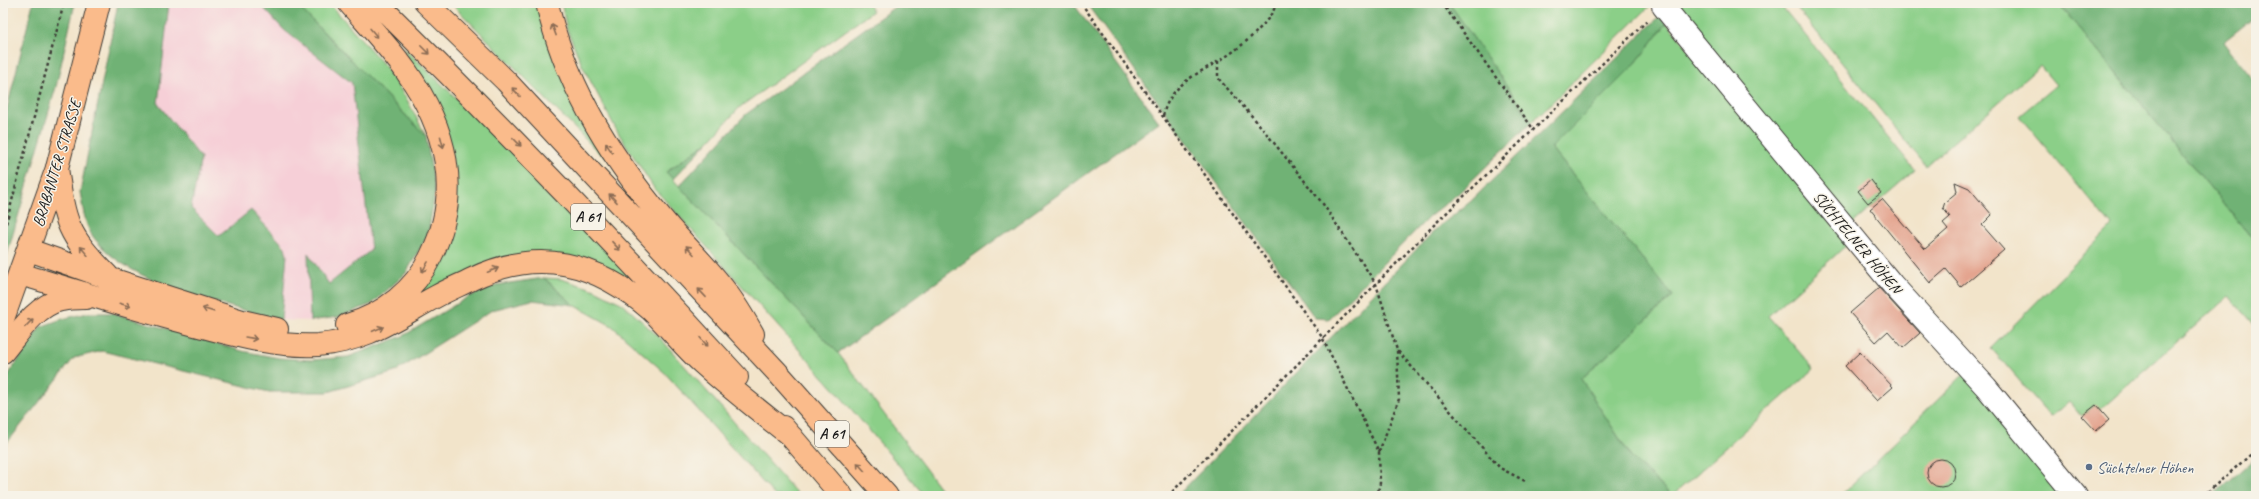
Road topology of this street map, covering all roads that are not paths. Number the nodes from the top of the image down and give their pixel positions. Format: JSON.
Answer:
{"nodes":[{"id":1,"x":99,"y":3,"type":"edge"},
{"id":2,"x":349,"y":3,"type":"edge"},
{"id":3,"x":377,"y":3,"type":"edge"},
{"id":4,"x":426,"y":3,"type":"edge"},
{"id":5,"x":546,"y":3,"type":"edge"},
{"id":6,"x":1664,"y":4,"type":"edge"},
{"id":7,"x":57,"y":168,"type":"junction"},
{"id":8,"x":29,"y":250,"type":"junction"},
{"id":9,"x":20,"y":274,"type":"junction"},
{"id":10,"x":111,"y":279,"type":"junction"},
{"id":11,"x":95,"y":297,"type":"junction"},
{"id":12,"x":3,"y":319,"type":"edge"},
{"id":13,"x":3,"y":352,"type":"edge"},
{"id":14,"x":777,"y":372,"type":"junction"},
{"id":15,"x":792,"y":437,"type":"junction"},
{"id":16,"x":842,"y":496,"type":"edge"},
{"id":17,"x":886,"y":496,"type":"edge"},
{"id":18,"x":2076,"y":496,"type":"edge"}],
"edges":[{"from":1,"to":7,"type":"main road","name":"BRABANTER STRASSE"},
{"from":2,"to":10,"type":"main road","one_way":true},
{"from":3,"to":15,"type":"main road","number":"A 61","one_way":true},
{"from":14,"to":4,"type":"main road","number":"A 61","one_way":true},
{"from":14,"to":5,"type":"main road","one_way":true},
{"from":6,"to":18,"type":"street","name":"SÜCHTELNER HÖHEN"},
{"from":7,"to":8,"type":"main road","name":"BRABANTER STRASSE"},
{"from":10,"to":7,"type":"main road","one_way":true},
{"from":8,"to":9,"type":"main road","name":"BRABANTER STRASSE"},
{"from":8,"to":10,"type":"main road"},
{"from":9,"to":11,"type":"main road"},
{"from":9,"to":12,"type":"main road","name":"BRABANTER STRASSE"},
{"from":13,"to":11,"type":"main road","one_way":true},
{"from":11,"to":15,"type":"main road","one_way":true},
{"from":17,"to":14,"type":"main road","number":"A 61","one_way":true},
{"from":15,"to":16,"type":"main road","number":"A 61"}]}
